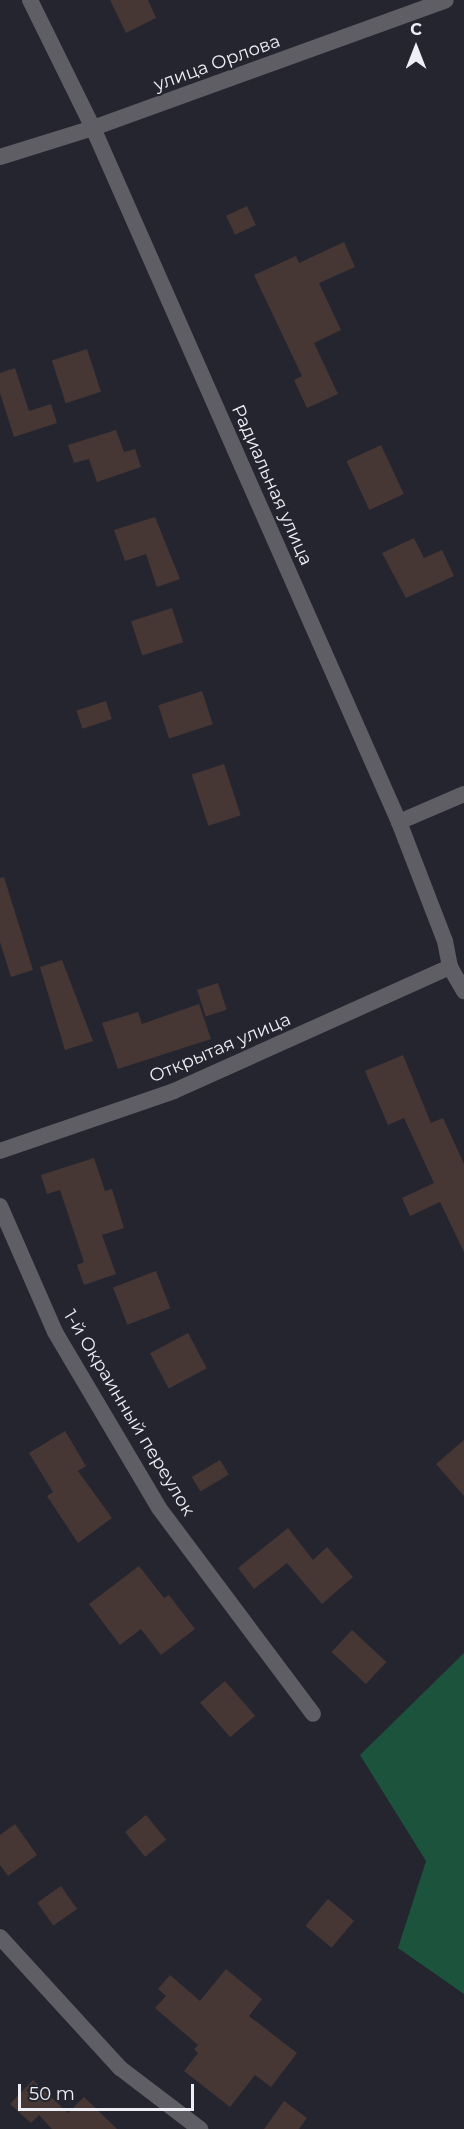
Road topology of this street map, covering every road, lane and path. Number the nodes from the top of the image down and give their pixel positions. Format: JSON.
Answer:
{"nodes":[{"id":1,"x":30,"y":0,"type":"edge"},
{"id":2,"x":446,"y":0,"type":"edge"},
{"id":3,"x":93,"y":128,"type":"junction"},
{"id":4,"x":0,"y":157,"type":"edge"},
{"id":5,"x":464,"y":794,"type":"edge"},
{"id":6,"x":399,"y":822,"type":"junction"},
{"id":7,"x":450,"y":967,"type":"junction"},
{"id":8,"x":464,"y":992,"type":"edge"},
{"id":9,"x":0,"y":1151,"type":"edge"},
{"id":10,"x":0,"y":1206,"type":"edge"},
{"id":11,"x":313,"y":1714,"type":"dead end"},
{"id":12,"x":0,"y":1937,"type":"edge"},
{"id":13,"x":200,"y":2129,"type":"edge"}],
"edges":[{"from":1,"to":3,"type":"street","name":"Радиальная улица"},
{"from":2,"to":3,"type":"street","name":"улица Орлова"},
{"from":3,"to":4,"type":"street","name":"улица Орлова"},
{"from":3,"to":6,"type":"street","name":"Радиальная улица"},
{"from":5,"to":6,"type":"street"},
{"from":6,"to":7,"type":"street","name":"Радиальная улица"},
{"from":7,"to":8,"type":"street","name":"Радиальная улица"},
{"from":7,"to":9,"type":"street","name":"Открытая улица"},
{"from":10,"to":11,"type":"street","name":"1-й Окраинный переулок"},
{"from":12,"to":13,"type":"street"}]}
